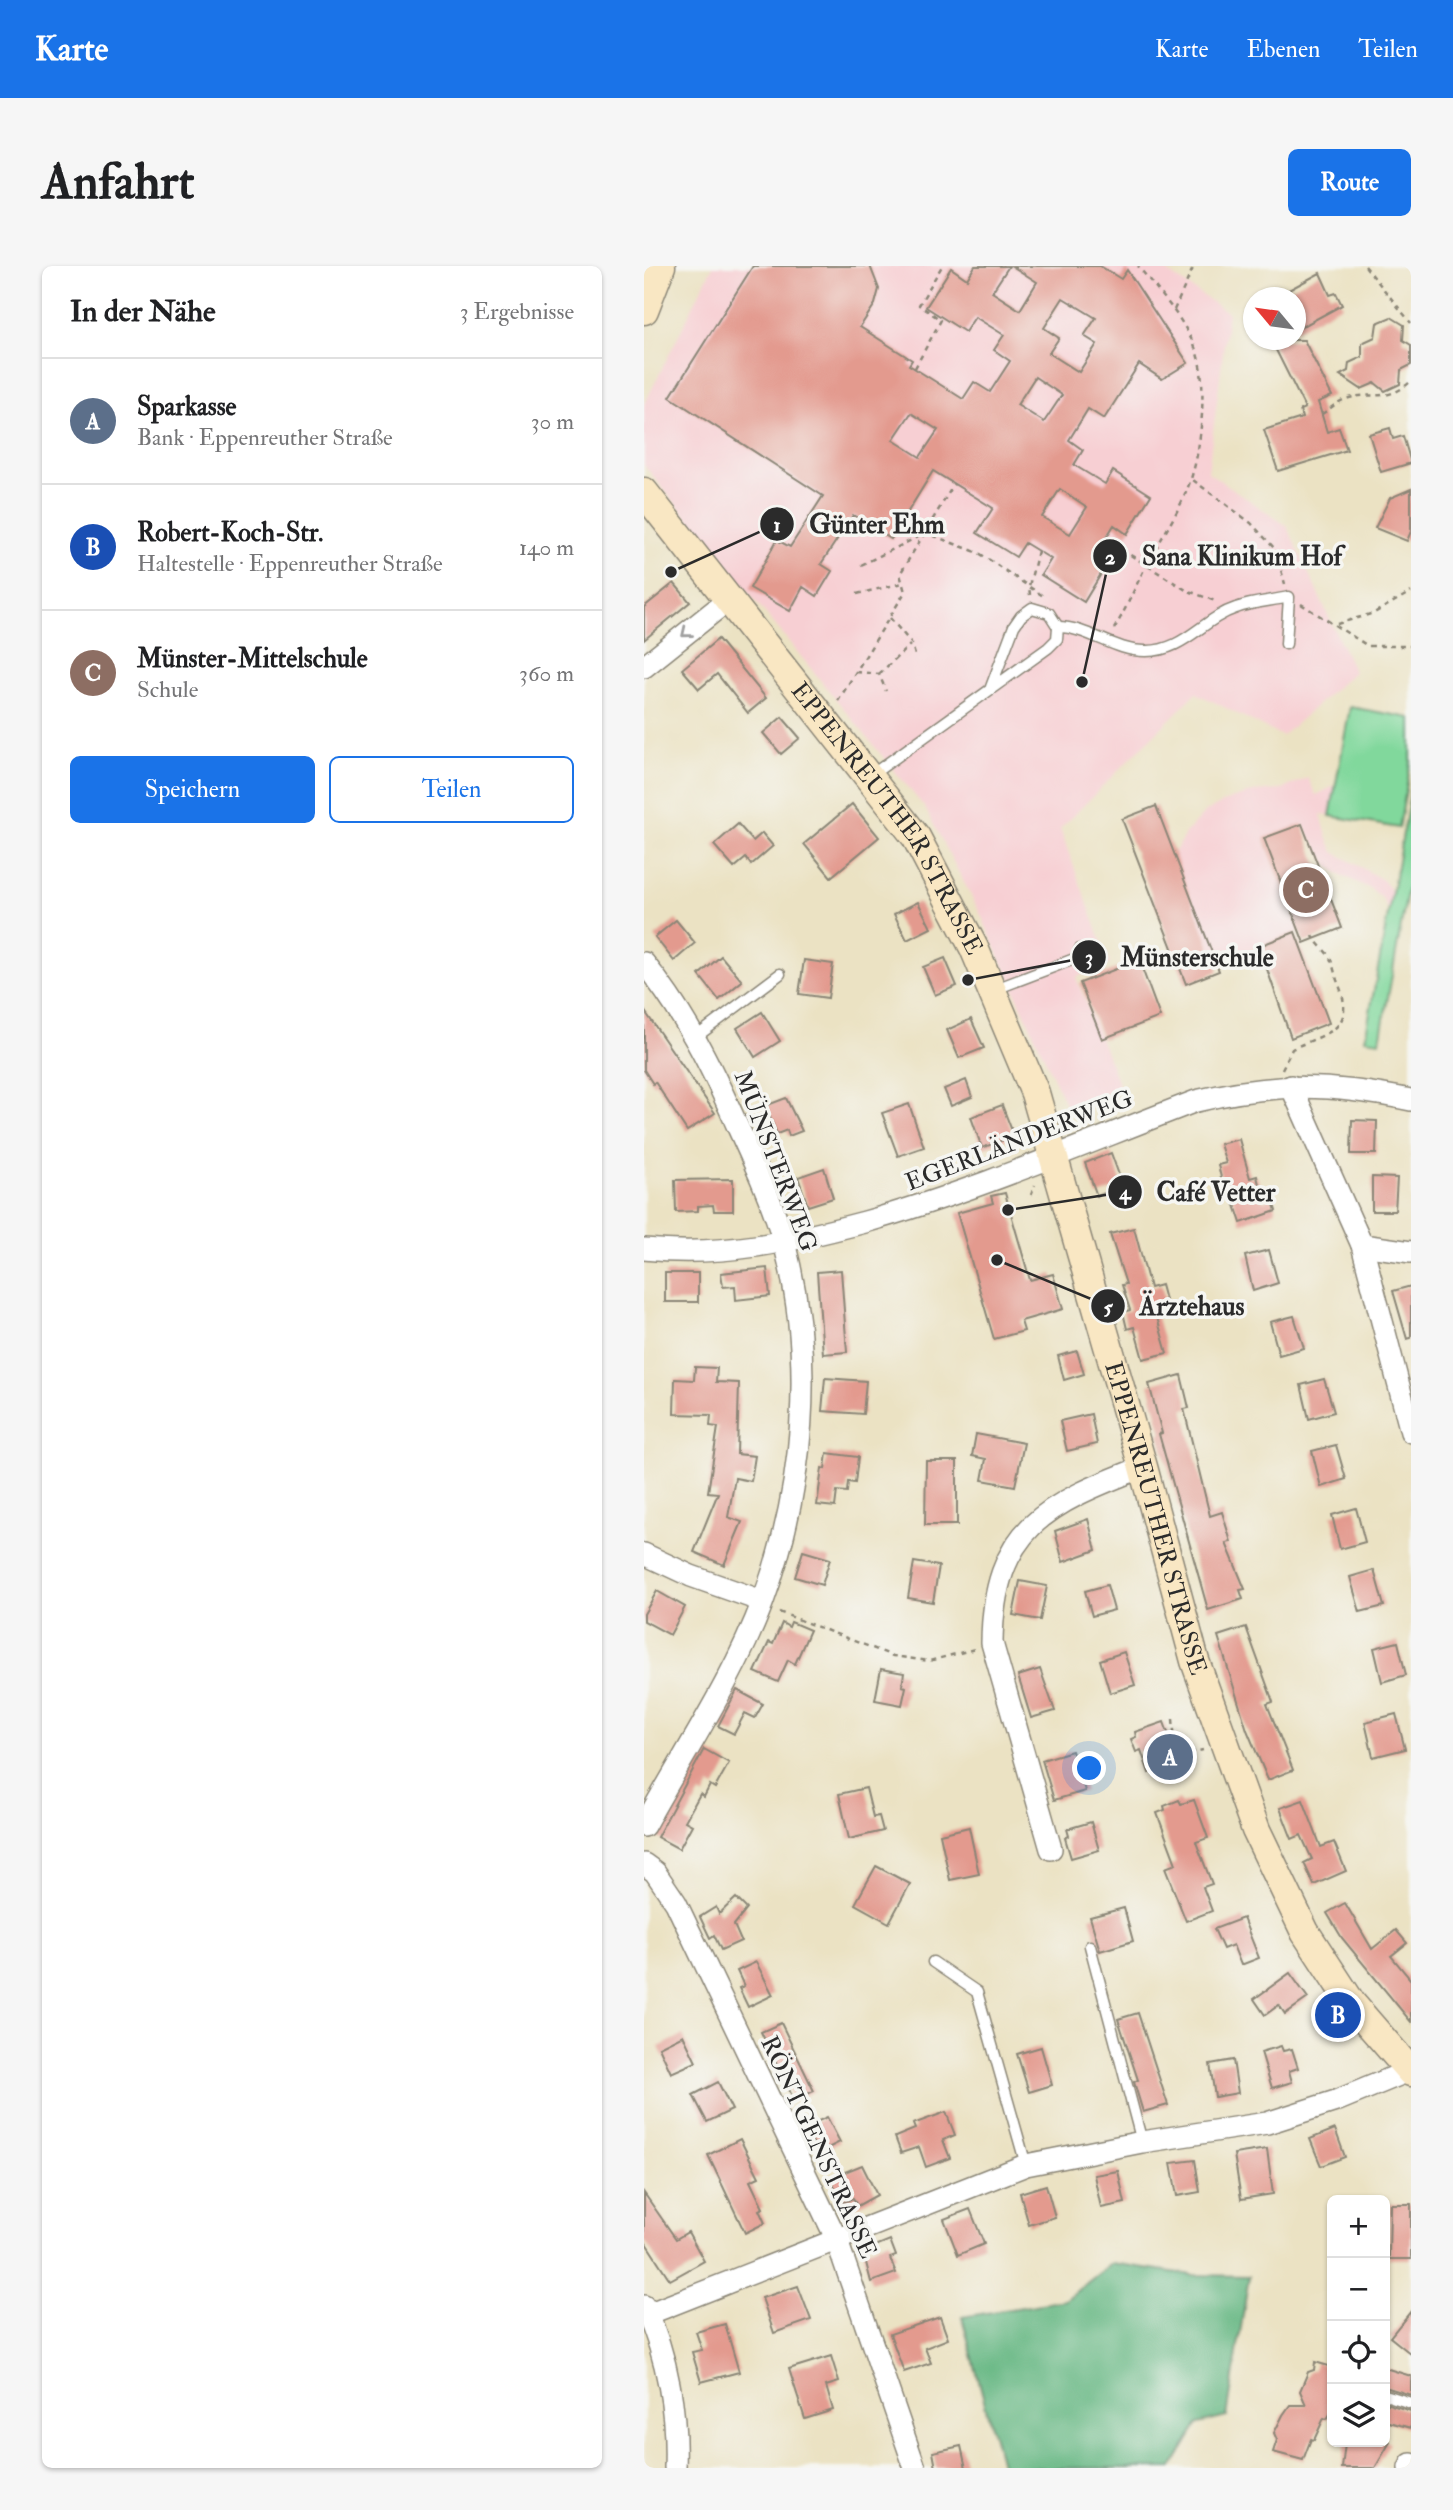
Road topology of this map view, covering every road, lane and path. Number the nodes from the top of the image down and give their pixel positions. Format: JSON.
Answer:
{"nodes":[{"id":1,"x":661,"y":266,"type":"edge"},
{"id":2,"x":942,"y":266,"type":"edge"},
{"id":3,"x":1139,"y":266,"type":"edge"},
{"id":4,"x":1194,"y":266,"type":"edge"},
{"id":5,"x":1365,"y":266,"type":"edge"},
{"id":6,"x":644,"y":310,"type":"edge"},
{"id":7,"x":1174,"y":310,"type":"junction"},
{"id":8,"x":1411,"y":323,"type":"edge"},
{"id":9,"x":915,"y":368,"type":"dead end"},
{"id":10,"x":1411,"y":381,"type":"edge"},
{"id":11,"x":1322,"y":414,"type":"dead end"},
{"id":12,"x":1193,"y":480,"type":"junction"},
{"id":13,"x":954,"y":484,"type":"dead end"},
{"id":14,"x":644,"y":492,"type":"edge"},
{"id":15,"x":926,"y":533,"type":"junction"},
{"id":16,"x":1105,"y":539,"type":"dead end"},
{"id":17,"x":1038,"y":551,"type":"dead end"},
{"id":18,"x":1147,"y":564,"type":"junction"},
{"id":19,"x":861,"y":565,"type":"dead end"},
{"id":20,"x":903,"y":583,"type":"junction"},
{"id":21,"x":1029,"y":586,"type":"junction"},
{"id":22,"x":1411,"y":592,"type":"edge"},
{"id":23,"x":857,"y":594,"type":"dead end"},
{"id":24,"x":1289,"y":597,"type":"junction"},
{"id":25,"x":1046,"y":599,"type":"dead end"},
{"id":26,"x":728,"y":600,"type":"junction"},
{"id":27,"x":1032,"y":608,"type":"junction"},
{"id":28,"x":1234,"y":608,"type":"junction"},
{"id":29,"x":890,"y":618,"type":"junction"},
{"id":30,"x":1337,"y":624,"type":"junction"},
{"id":31,"x":1058,"y":627,"type":"junction"},
{"id":32,"x":1107,"y":641,"type":"junction"},
{"id":33,"x":912,"y":644,"type":"junction"},
{"id":34,"x":1286,"y":644,"type":"dead end"},
{"id":35,"x":1411,"y":646,"type":"edge"},
{"id":36,"x":916,"y":659,"type":"dead end"},
{"id":37,"x":644,"y":667,"type":"edge"},
{"id":38,"x":856,"y":672,"type":"junction"},
{"id":39,"x":879,"y":674,"type":"junction"},
{"id":40,"x":991,"y":687,"type":"junction"},
{"id":41,"x":886,"y":691,"type":"dead end"},
{"id":42,"x":826,"y":722,"type":"junction"},
{"id":43,"x":870,"y":776,"type":"junction"},
{"id":44,"x":1313,"y":936,"type":"dead end"},
{"id":45,"x":1080,"y":949,"type":"dead end"},
{"id":46,"x":644,"y":963,"type":"edge"},
{"id":47,"x":780,"y":974,"type":"dead end"},
{"id":48,"x":991,"y":991,"type":"junction"},
{"id":49,"x":696,"y":1037,"type":"junction"},
{"id":50,"x":1285,"y":1087,"type":"junction"},
{"id":51,"x":1411,"y":1100,"type":"edge"},
{"id":52,"x":1053,"y":1156,"type":"junction"},
{"id":53,"x":784,"y":1244,"type":"junction"},
{"id":54,"x":1362,"y":1245,"type":"junction"},
{"id":55,"x":644,"y":1249,"type":"edge"},
{"id":56,"x":1411,"y":1252,"type":"edge"},
{"id":57,"x":1411,"y":1432,"type":"edge"},
{"id":58,"x":1143,"y":1467,"type":"junction"},
{"id":59,"x":644,"y":1554,"type":"edge"},
{"id":60,"x":762,"y":1601,"type":"junction"},
{"id":61,"x":992,"y":1643,"type":"junction"},
{"id":62,"x":1173,"y":1719,"type":"dead end"},
{"id":63,"x":1223,"y":1746,"type":"junction"},
{"id":64,"x":644,"y":1826,"type":"edge"},
{"id":65,"x":1051,"y":1849,"type":"dead end"},
{"id":66,"x":644,"y":1864,"type":"edge"},
{"id":67,"x":1090,"y":1946,"type":"dead end"},
{"id":68,"x":933,"y":1962,"type":"dead end"},
{"id":69,"x":1411,"y":2071,"type":"edge"},
{"id":70,"x":1142,"y":2142,"type":"junction"},
{"id":71,"x":1026,"y":2165,"type":"junction"},
{"id":72,"x":836,"y":2238,"type":"junction"},
{"id":73,"x":646,"y":2310,"type":"edge"},
{"id":74,"x":1390,"y":2397,"type":"edge"},
{"id":75,"x":1411,"y":2403,"type":"edge"},
{"id":76,"x":675,"y":2468,"type":"edge"},
{"id":77,"x":915,"y":2468,"type":"edge"}],
"edges":[{"from":1,"to":6,"type":"main road"},
{"from":2,"to":9,"type":"path"},
{"from":3,"to":7,"type":"path"},
{"from":4,"to":7,"type":"path"},
{"from":5,"to":8,"type":"path"},
{"from":7,"to":12,"type":"path"},
{"from":10,"to":11,"type":"path"},
{"from":12,"to":18,"type":"path"},
{"from":12,"to":24,"type":"path"},
{"from":13,"to":15,"type":"path"},
{"from":14,"to":26,"type":"main road","name":"EPPENREUTHER STRASSE"},
{"from":15,"to":19,"type":"path"},
{"from":15,"to":20,"type":"path"},
{"from":15,"to":21,"type":"path"},
{"from":16,"to":18,"type":"path"},
{"from":17,"to":21,"type":"path"},
{"from":18,"to":28,"type":"path"},
{"from":18,"to":32,"type":"path"},
{"from":20,"to":23,"type":"path"},
{"from":20,"to":29,"type":"path"},
{"from":21,"to":25,"type":"path"},
{"from":21,"to":27,"type":"path"},
{"from":22,"to":30,"type":"path"},
{"from":24,"to":28,"type":"lane"},
{"from":24,"to":30,"type":"path"},
{"from":24,"to":34,"type":"lane"},
{"from":26,"to":37,"type":"street","one_way":true},
{"from":26,"to":42,"type":"main road","name":"EPPENREUTHER STRASSE"},
{"from":27,"to":31,"type":"lane"},
{"from":27,"to":40,"type":"lane"},
{"from":28,"to":32,"type":"lane"},
{"from":29,"to":33,"type":"path"},
{"from":29,"to":38,"type":"path"},
{"from":30,"to":35,"type":"path"},
{"from":31,"to":32,"type":"lane"},
{"from":31,"to":40,"type":"lane"},
{"from":33,"to":36,"type":"path"},
{"from":33,"to":39,"type":"path"},
{"from":38,"to":39,"type":"path"},
{"from":38,"to":42,"type":"path"},
{"from":39,"to":41,"type":"path"},
{"from":40,"to":43,"type":"lane"},
{"from":42,"to":43,"type":"main road","name":"EPPENREUTHER STRASSE"},
{"from":43,"to":48,"type":"main road","name":"EPPENREUTHER STRASSE"},
{"from":44,"to":50,"type":"path"},
{"from":45,"to":48,"type":"lane"},
{"from":46,"to":49,"type":"street","name":"MÜNSTERWEG"},
{"from":47,"to":49,"type":"lane"},
{"from":48,"to":52,"type":"main road","name":"EPPENREUTHER STRASSE"},
{"from":49,"to":53,"type":"street","name":"MÜNSTERWEG"},
{"from":50,"to":51,"type":"street","name":"EGERLÄNDERWEG"},
{"from":50,"to":52,"type":"street","name":"EGERLÄNDERWEG"},
{"from":50,"to":54,"type":"street"},
{"from":52,"to":53,"type":"street","name":"EGERLÄNDERWEG"},
{"from":52,"to":58,"type":"main road","name":"EPPENREUTHER STRASSE"},
{"from":53,"to":55,"type":"street","name":"EGERLÄNDERWEG"},
{"from":53,"to":60,"type":"street","name":"MÜNSTERWEG"},
{"from":54,"to":56,"type":"street"},
{"from":54,"to":57,"type":"street"},
{"from":58,"to":61,"type":"street"},
{"from":58,"to":63,"type":"main road","name":"EPPENREUTHER STRASSE"},
{"from":59,"to":60,"type":"street"},
{"from":60,"to":61,"type":"path"},
{"from":60,"to":64,"type":"street","name":"MÜNSTERWEG"},
{"from":61,"to":65,"type":"street"},
{"from":62,"to":63,"type":"path"},
{"from":63,"to":69,"type":"main road","name":"EPPENREUTHER STRASSE"},
{"from":66,"to":72,"type":"street","name":"RÖNTGENSTRASSE"},
{"from":67,"to":70,"type":"lane"},
{"from":68,"to":71,"type":"lane"},
{"from":69,"to":70,"type":"street"},
{"from":70,"to":71,"type":"street"},
{"from":71,"to":72,"type":"street"},
{"from":72,"to":73,"type":"street"},
{"from":72,"to":77,"type":"street","name":"RÖNTGENSTRASSE"},
{"from":73,"to":76,"type":"street"},
{"from":74,"to":75,"type":"lane"}]}
